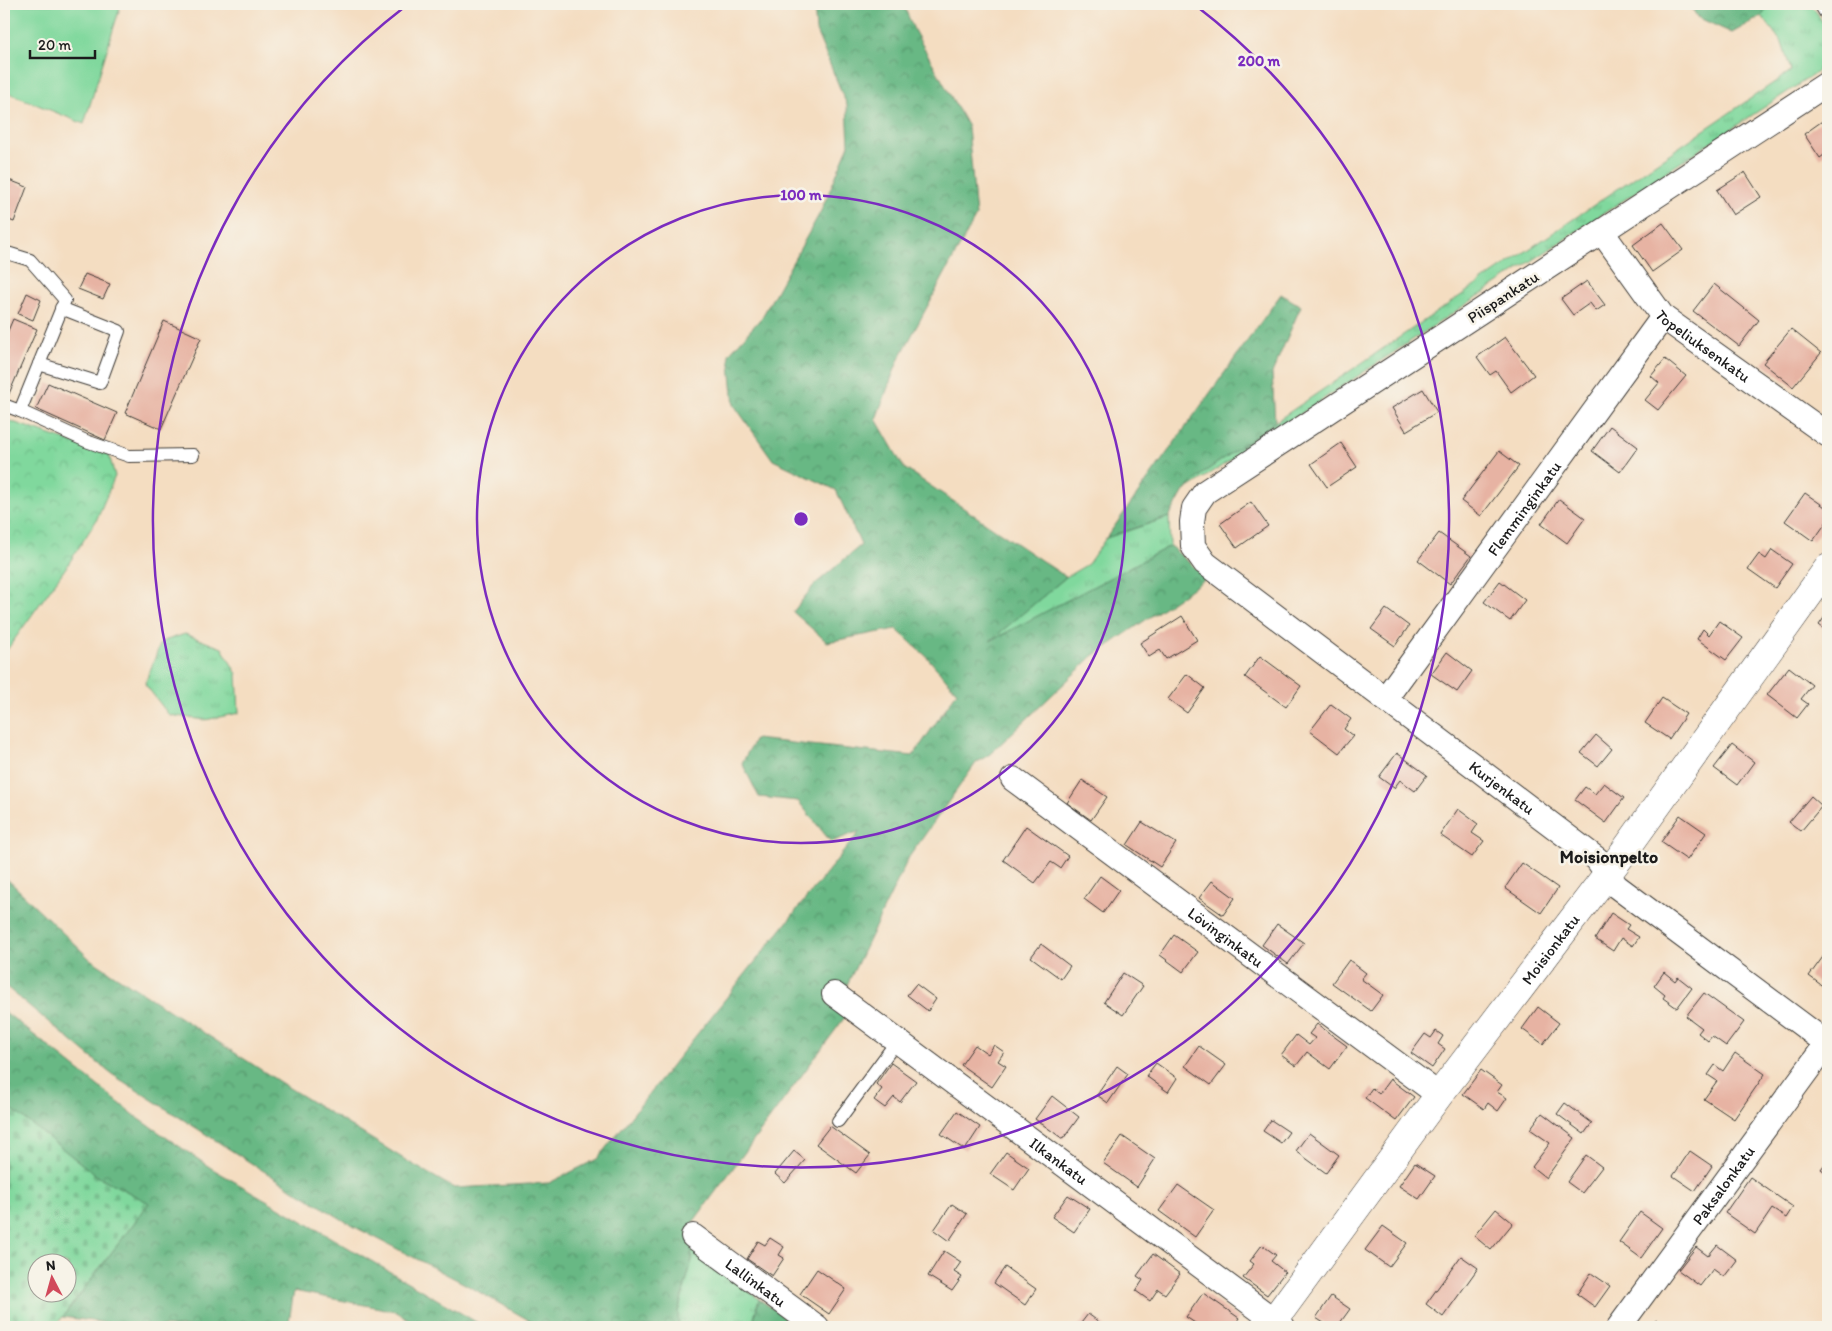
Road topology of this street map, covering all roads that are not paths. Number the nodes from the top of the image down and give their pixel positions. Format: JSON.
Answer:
{"nodes":[{"id":1,"x":1820,"y":4,"type":"edge"},
{"id":2,"x":1828,"y":17,"type":"edge"},
{"id":3,"x":1828,"y":83,"type":"edge"},
{"id":4,"x":1602,"y":232,"type":"junction"},
{"id":5,"x":4,"y":252,"type":"edge"},
{"id":6,"x":62,"y":308,"type":"junction"},
{"id":7,"x":1663,"y":317,"type":"junction"},
{"id":8,"x":39,"y":364,"type":"junction"},
{"id":9,"x":4,"y":405,"type":"edge"},
{"id":10,"x":20,"y":411,"type":"junction"},
{"id":11,"x":1828,"y":435,"type":"edge"},
{"id":12,"x":192,"y":455,"type":"dead end"},
{"id":13,"x":1192,"y":522,"type":"joint"},
{"id":14,"x":1828,"y":568,"type":"edge"},
{"id":15,"x":1386,"y":700,"type":"junction"},
{"id":16,"x":1012,"y":779,"type":"dead end"},
{"id":17,"x":1607,"y":875,"type":"junction"},
{"id":18,"x":834,"y":994,"type":"dead end"},
{"id":19,"x":897,"y":1041,"type":"junction"},
{"id":20,"x":1828,"y":1043,"type":"edge"},
{"id":21,"x":1439,"y":1095,"type":"junction"},
{"id":22,"x":838,"y":1121,"type":"dead end"},
{"id":23,"x":693,"y":1236,"type":"dead end"},
{"id":24,"x":1275,"y":1325,"type":"edge"},
{"id":25,"x":817,"y":1327,"type":"edge"},
{"id":26,"x":1619,"y":1327,"type":"edge"}],
"edges":[{"from":1,"to":2,"type":"lane"},
{"from":3,"to":4,"type":"street","name":"Piispankatu"},
{"from":4,"to":7,"type":"street","name":"Topeliuksenkatu"},
{"from":4,"to":13,"type":"street","name":"Piispankatu"},
{"from":5,"to":6,"type":"lane"},
{"from":6,"to":8,"type":"lane"},
{"from":6,"to":8,"type":"lane"},
{"from":7,"to":11,"type":"street","name":"Topeliuksenkatu"},
{"from":7,"to":15,"type":"street","name":"Flemminginkatu"},
{"from":8,"to":10,"type":"lane"},
{"from":9,"to":10,"type":"lane"},
{"from":10,"to":12,"type":"lane"},
{"from":13,"to":15,"type":"street","name":"Kurjenkatu"},
{"from":14,"to":17,"type":"street","name":"Moisionkatu"},
{"from":15,"to":17,"type":"street","name":"Kurjenkatu"},
{"from":16,"to":21,"type":"street","name":"Lövinginkatu"},
{"from":17,"to":20,"type":"street","name":"Kurjenkatu"},
{"from":17,"to":21,"type":"street","name":"Moisionkatu"},
{"from":18,"to":19,"type":"street","name":"Ilkankatu"},
{"from":19,"to":22,"type":"lane"},
{"from":19,"to":24,"type":"street","name":"Ilkankatu"},
{"from":20,"to":26,"type":"street","name":"Paksalonkatu"},
{"from":21,"to":24,"type":"street","name":"Moisionkatu"},
{"from":23,"to":25,"type":"street","name":"Lallinkatu"}]}
